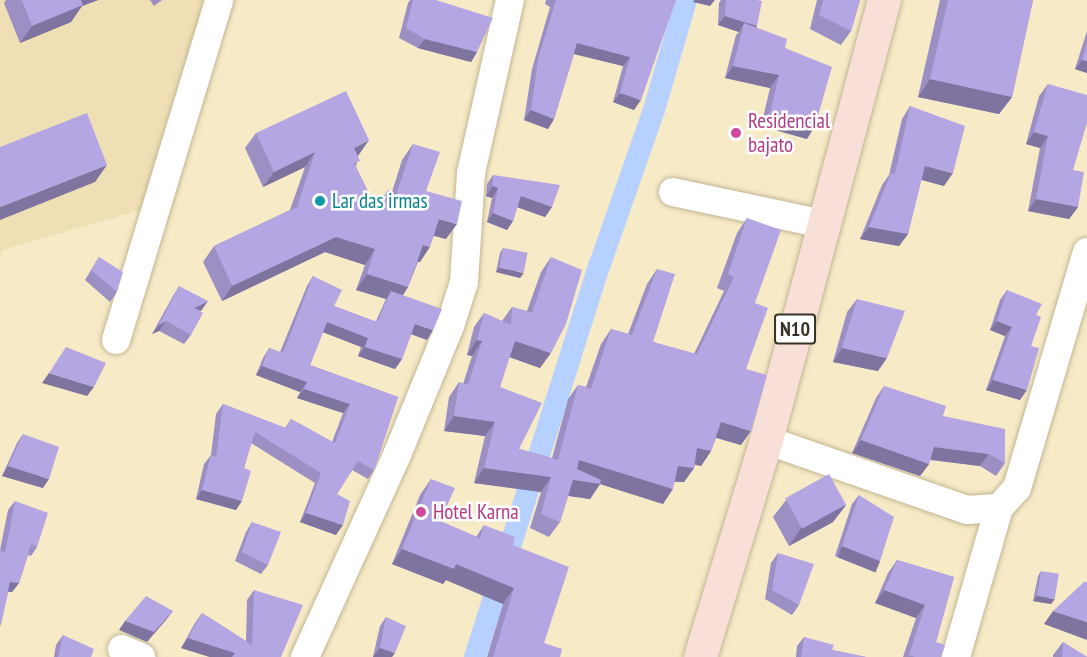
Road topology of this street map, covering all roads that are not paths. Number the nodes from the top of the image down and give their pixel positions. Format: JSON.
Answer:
{"nodes":[{"id":1,"x":219,"y":0,"type":"edge"},
{"id":2,"x":510,"y":0,"type":"edge"},
{"id":3,"x":884,"y":0,"type":"edge"},
{"id":4,"x":673,"y":192,"type":"dead end"},
{"id":5,"x":823,"y":224,"type":"junction"},
{"id":6,"x":1087,"y":252,"type":"edge"},
{"id":7,"x":116,"y":340,"type":"dead end"},
{"id":8,"x":766,"y":440,"type":"junction"},
{"id":9,"x":999,"y":508,"type":"junction"},
{"id":10,"x":305,"y":657,"type":"edge"},
{"id":11,"x":700,"y":657,"type":"edge"},
{"id":12,"x":956,"y":657,"type":"edge"}],
"edges":[{"from":1,"to":7,"type":"street"},
{"from":2,"to":10,"type":"street"},
{"from":3,"to":5,"type":"main road","number":"N10"},
{"from":4,"to":5,"type":"street"},
{"from":5,"to":8,"type":"main road","number":"N10"},
{"from":6,"to":9,"type":"street"},
{"from":8,"to":9,"type":"street"},
{"from":8,"to":11,"type":"main road","number":"N10"},
{"from":9,"to":12,"type":"street"}]}
